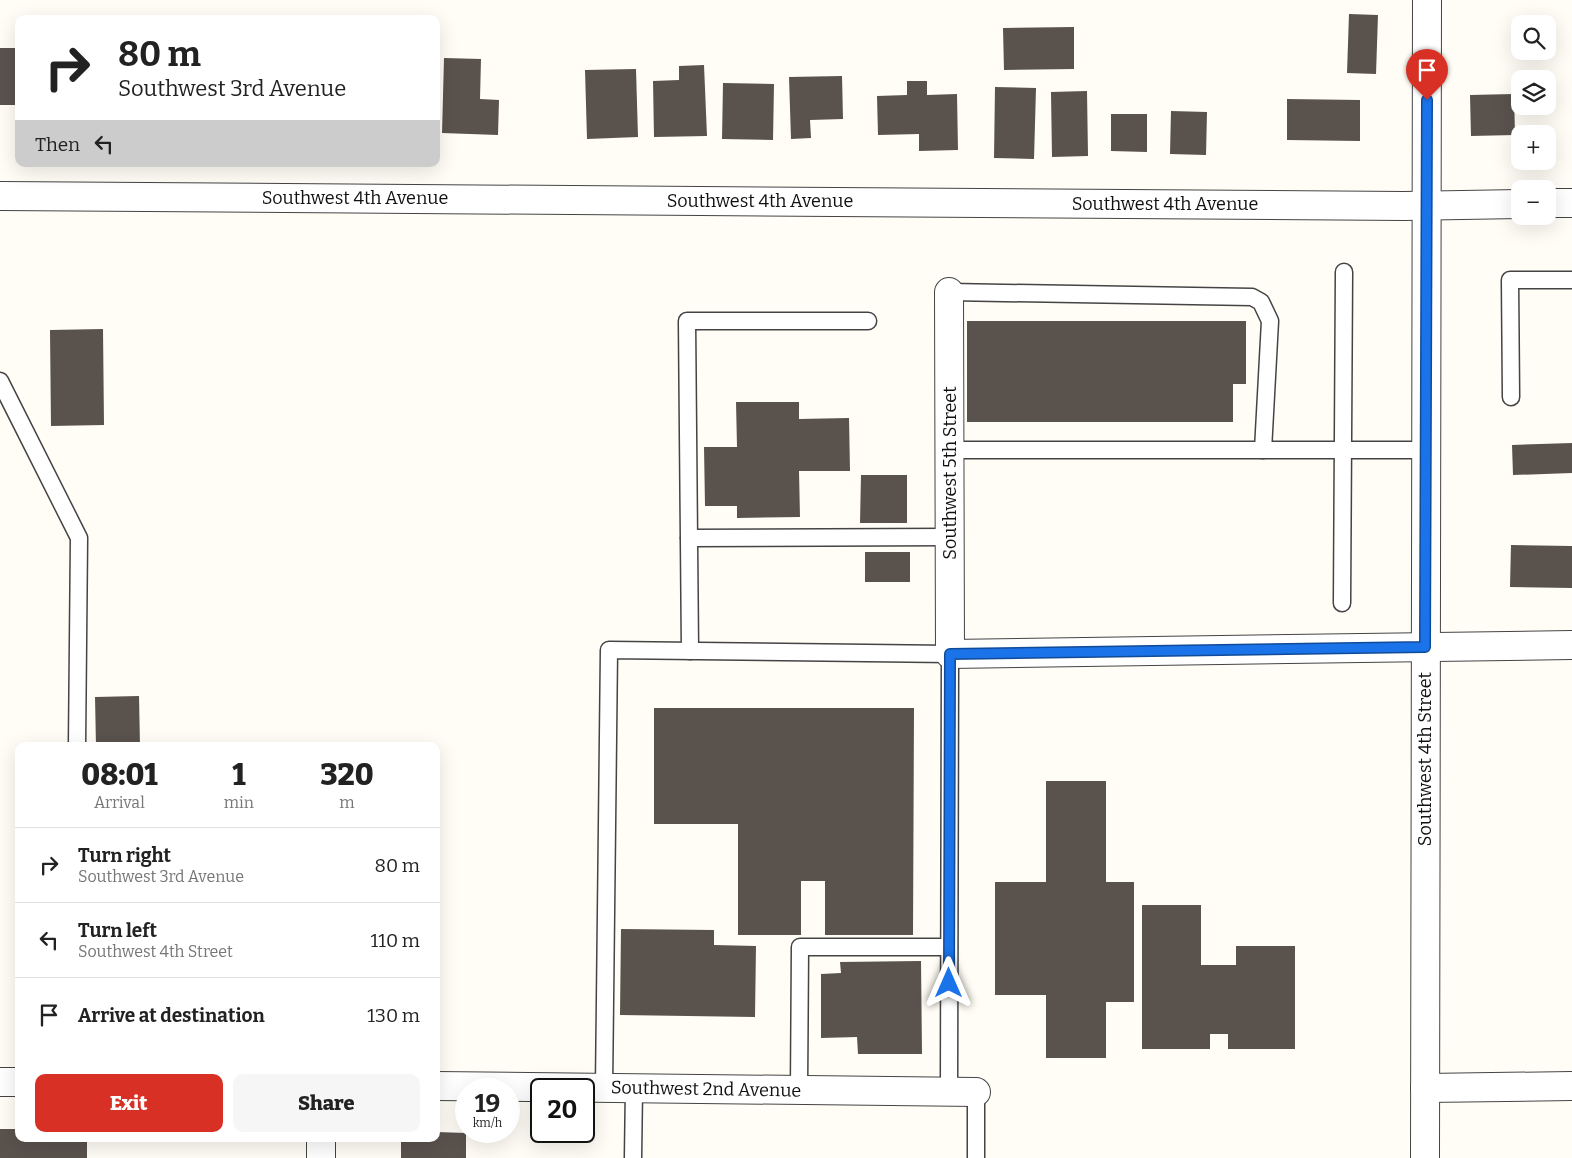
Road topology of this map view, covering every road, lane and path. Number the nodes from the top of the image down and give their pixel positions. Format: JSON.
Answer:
{"nodes":[{"id":1,"x":1427,"y":0,"type":"edge"},
{"id":2,"x":0,"y":196,"type":"edge"},
{"id":3,"x":1572,"y":203,"type":"edge"},
{"id":4,"x":1511,"y":204,"type":"edge"},
{"id":5,"x":1556,"y":204,"type":"edge"},
{"id":6,"x":1426,"y":206,"type":"junction"},
{"id":7,"x":1344,"y":272,"type":"dead end"},
{"id":8,"x":1572,"y":280,"type":"edge"},
{"id":9,"x":950,"y":292,"type":"joint"},
{"id":10,"x":868,"y":320,"type":"dead end"},
{"id":11,"x":0,"y":381,"type":"edge"},
{"id":12,"x":1511,"y":397,"type":"dead end"},
{"id":13,"x":950,"y":450,"type":"junction"},
{"id":14,"x":1263,"y":450,"type":"junction"},
{"id":15,"x":1343,"y":450,"type":"junction"},
{"id":16,"x":1426,"y":450,"type":"junction"},
{"id":17,"x":950,"y":537,"type":"junction"},
{"id":18,"x":689,"y":538,"type":"junction"},
{"id":19,"x":1342,"y":603,"type":"dead end"},
{"id":20,"x":1572,"y":645,"type":"edge"},
{"id":21,"x":1425,"y":647,"type":"junction"},
{"id":22,"x":690,"y":651,"type":"junction"},
{"id":23,"x":950,"y":654,"type":"junction"},
{"id":24,"x":77,"y":742,"type":"edge"},
{"id":25,"x":950,"y":947,"type":"junction"},
{"id":26,"x":0,"y":1082,"type":"edge"},
{"id":27,"x":15,"y":1082,"type":"edge"},
{"id":28,"x":440,"y":1086,"type":"edge"},
{"id":29,"x":1572,"y":1086,"type":"edge"},
{"id":30,"x":604,"y":1088,"type":"junction"},
{"id":31,"x":634,"y":1088,"type":"junction"},
{"id":32,"x":1425,"y":1088,"type":"junction"},
{"id":33,"x":799,"y":1090,"type":"junction"},
{"id":34,"x":949,"y":1091,"type":"junction"},
{"id":35,"x":976,"y":1092,"type":"joint"},
{"id":36,"x":321,"y":1142,"type":"edge"},
{"id":37,"x":321,"y":1158,"type":"edge"},
{"id":38,"x":633,"y":1158,"type":"edge"},
{"id":39,"x":976,"y":1158,"type":"edge"},
{"id":40,"x":1425,"y":1158,"type":"edge"}],
"edges":[{"from":1,"to":6,"type":"street","name":"Southwest 4th Street"},
{"from":2,"to":6,"type":"street","name":"Southwest 4th Avenue"},
{"from":3,"to":5,"type":"street"},
{"from":4,"to":6,"type":"street","name":"Southwest 4th Avenue"},
{"from":6,"to":16,"type":"street","name":"Southwest 4th Street"},
{"from":7,"to":15,"type":"lane"},
{"from":8,"to":12,"type":"lane"},
{"from":9,"to":13,"type":"street","name":"Southwest 5th Street"},
{"from":9,"to":14,"type":"lane"},
{"from":10,"to":18,"type":"lane"},
{"from":11,"to":24,"type":"lane"},
{"from":13,"to":14,"type":"lane"},
{"from":13,"to":17,"type":"street","name":"Southwest 5th Street"},
{"from":14,"to":15,"type":"lane"},
{"from":15,"to":16,"type":"lane"},
{"from":15,"to":19,"type":"lane"},
{"from":16,"to":21,"type":"street","name":"Southwest 4th Street"},
{"from":17,"to":18,"type":"lane"},
{"from":17,"to":23,"type":"street","name":"Southwest 5th Street"},
{"from":18,"to":22,"type":"lane"},
{"from":20,"to":21,"type":"street"},
{"from":21,"to":23,"type":"street"},
{"from":21,"to":32,"type":"street","name":"Southwest 4th Street"},
{"from":22,"to":23,"type":"lane"},
{"from":22,"to":30,"type":"lane"},
{"from":23,"to":25,"type":"lane"},
{"from":25,"to":33,"type":"lane"},
{"from":25,"to":34,"type":"lane"},
{"from":26,"to":27,"type":"street"},
{"from":28,"to":30,"type":"street","name":"Southwest 2nd Avenue"},
{"from":29,"to":32,"type":"street"},
{"from":30,"to":31,"type":"street","name":"Southwest 2nd Avenue"},
{"from":31,"to":33,"type":"street","name":"Southwest 2nd Avenue"},
{"from":31,"to":38,"type":"lane"},
{"from":32,"to":40,"type":"street","name":"Southwest 4th Street"},
{"from":33,"to":34,"type":"street","name":"Southwest 2nd Avenue"},
{"from":34,"to":35,"type":"street","name":"Southwest 2nd Avenue"},
{"from":35,"to":39,"type":"lane"},
{"from":36,"to":37,"type":"street"}]}
